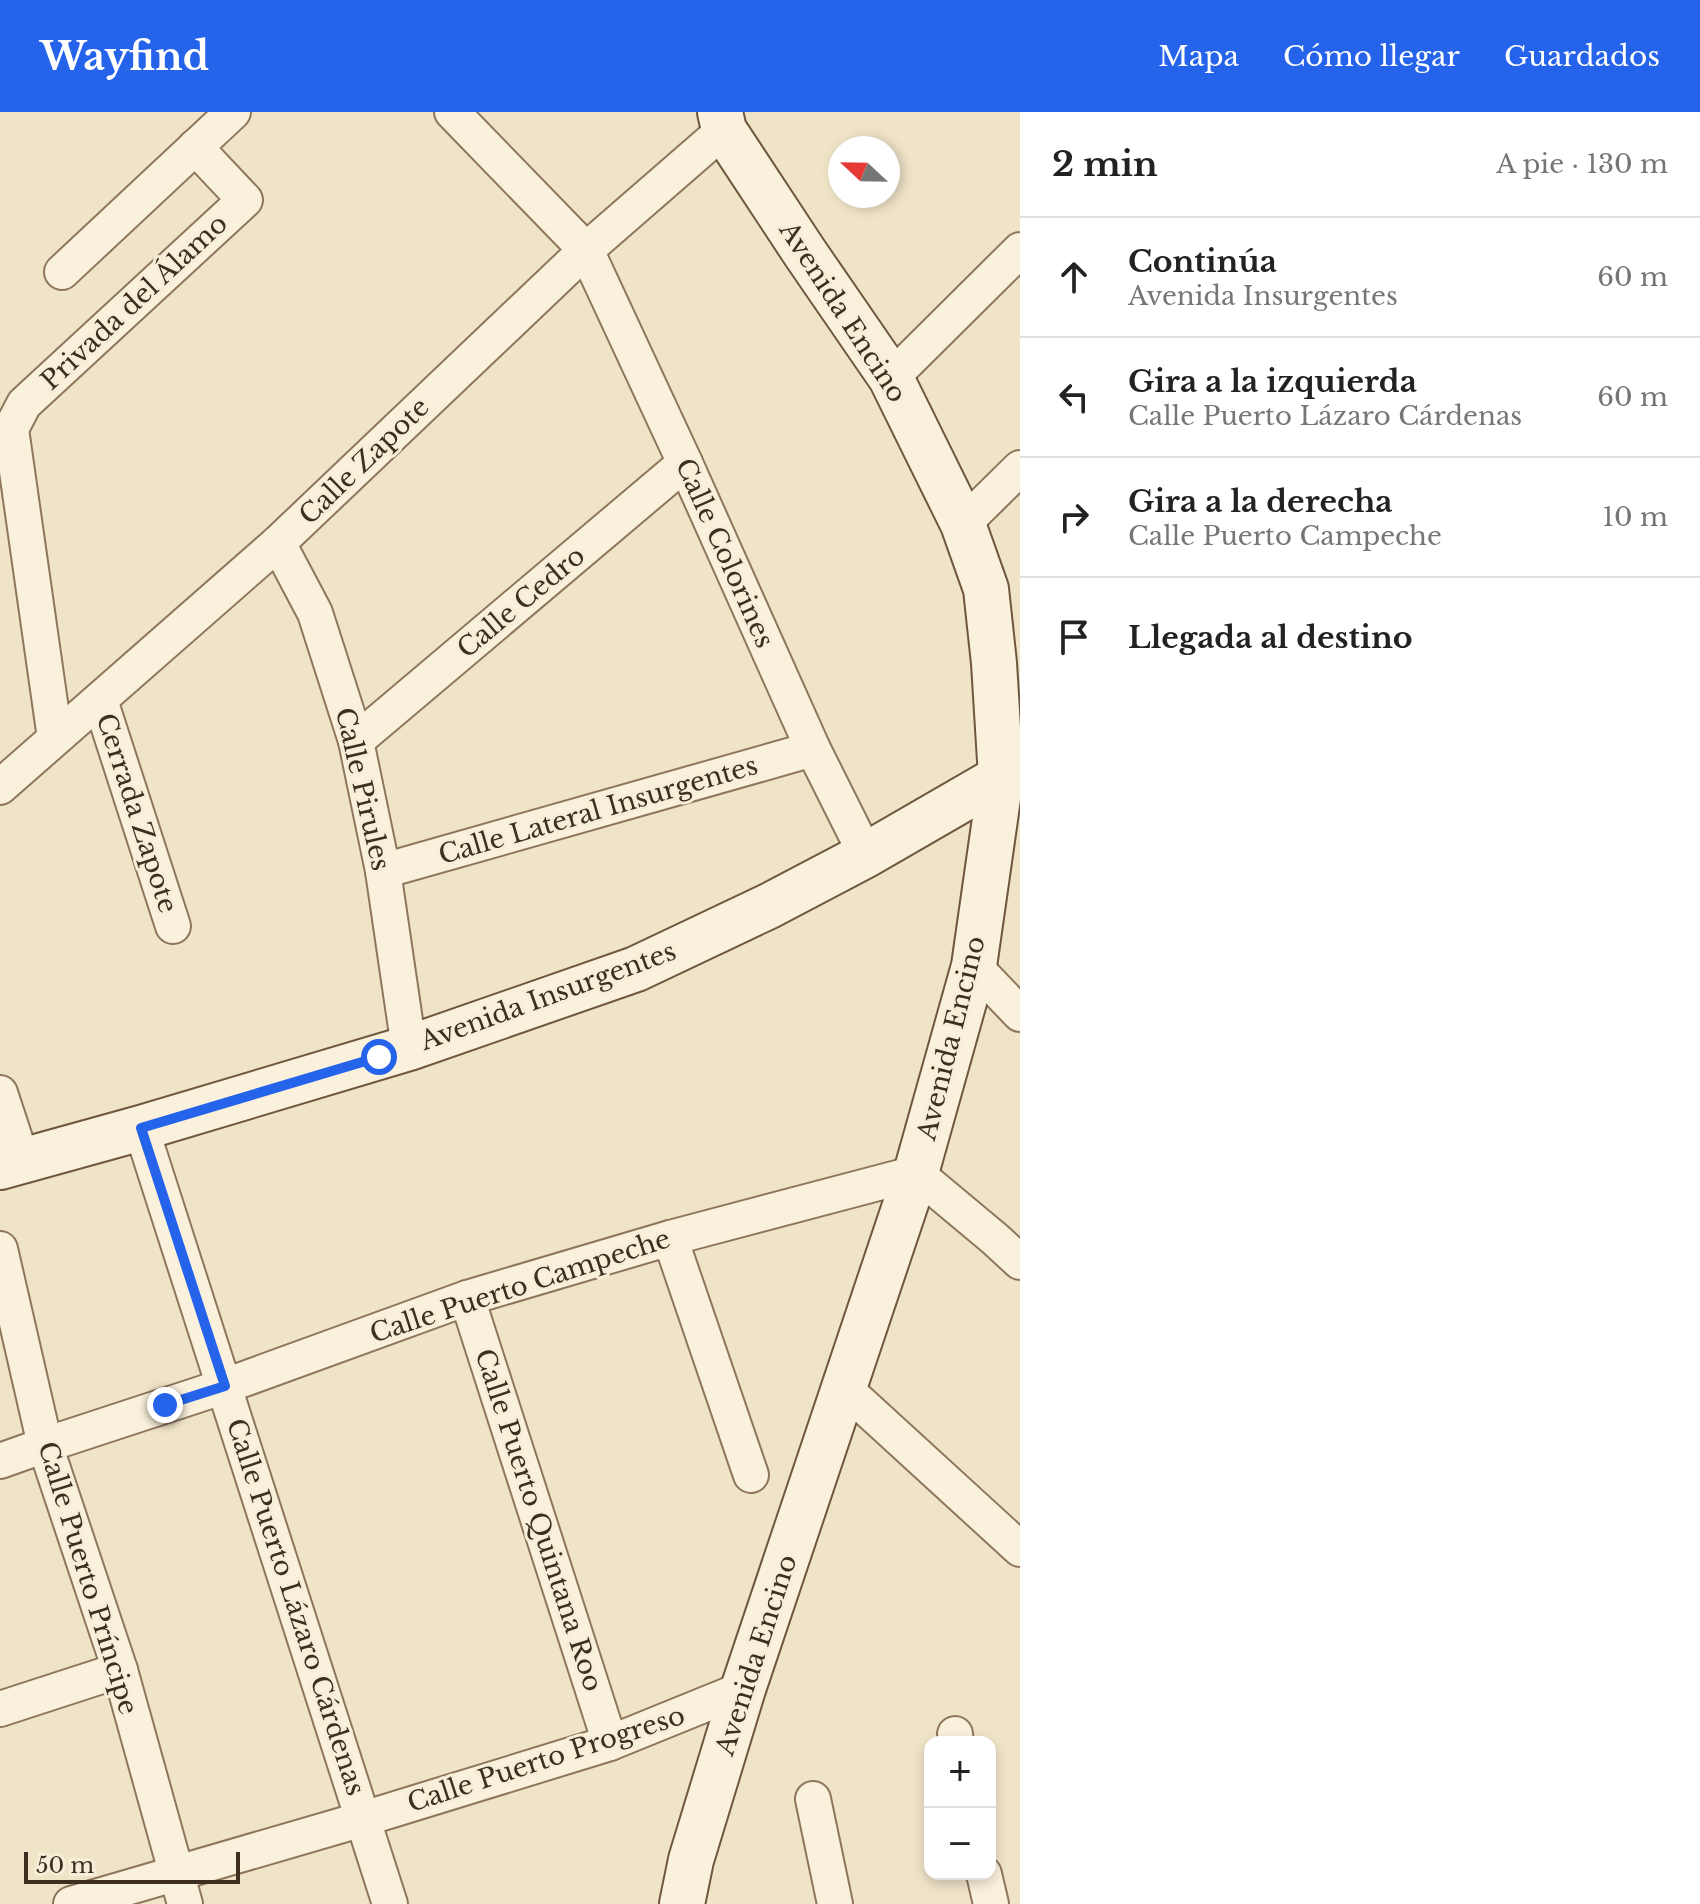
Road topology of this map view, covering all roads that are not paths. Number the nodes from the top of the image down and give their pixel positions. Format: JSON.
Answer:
{"nodes":[{"id":1,"x":233,"y":112,"type":"edge"},
{"id":2,"x":452,"y":112,"type":"edge"},
{"id":3,"x":722,"y":121,"type":"edge"},
{"id":4,"x":195,"y":147,"type":"junction"},
{"id":5,"x":586,"y":250,"type":"junction"},
{"id":6,"x":1020,"y":250,"type":"edge"},
{"id":7,"x":62,"y":272,"type":"dead end"},
{"id":8,"x":891,"y":378,"type":"junction"},
{"id":9,"x":685,"y":463,"type":"junction"},
{"id":10,"x":1020,"y":468,"type":"edge"},
{"id":11,"x":11,"y":501,"type":"edge"},
{"id":12,"x":963,"y":524,"type":"junction"},
{"id":13,"x":278,"y":543,"type":"junction"},
{"id":14,"x":100,"y":700,"type":"junction"},
{"id":15,"x":55,"y":738,"type":"junction"},
{"id":16,"x":356,"y":741,"type":"junction"},
{"id":17,"x":813,"y":749,"type":"junction"},
{"id":18,"x":1011,"y":772,"type":"edge"},
{"id":19,"x":0,"y":787,"type":"edge"},
{"id":20,"x":866,"y":855,"type":"junction"},
{"id":21,"x":383,"y":871,"type":"junction"},
{"id":22,"x":173,"y":926,"type":"dead end"},
{"id":23,"x":974,"y":966,"type":"junction"},
{"id":24,"x":1020,"y":1014,"type":"edge"},
{"id":25,"x":409,"y":1048,"type":"junction"},
{"id":26,"x":0,"y":1093,"type":"edge"},
{"id":27,"x":141,"y":1128,"type":"junction"},
{"id":28,"x":11,"y":1163,"type":"edge"},
{"id":29,"x":916,"y":1173,"type":"junction"},
{"id":30,"x":670,"y":1238,"type":"junction"},
{"id":31,"x":0,"y":1249,"type":"edge"},
{"id":32,"x":1020,"y":1262,"type":"edge"},
{"id":33,"x":467,"y":1298,"type":"junction"},
{"id":34,"x":225,"y":1386,"type":"junction"},
{"id":35,"x":843,"y":1387,"type":"junction"},
{"id":36,"x":45,"y":1445,"type":"junction"},
{"id":37,"x":0,"y":1461,"type":"edge"},
{"id":38,"x":751,"y":1475,"type":"dead end"},
{"id":39,"x":1020,"y":1549,"type":"edge"},
{"id":40,"x":120,"y":1670,"type":"junction"},
{"id":41,"x":743,"y":1689,"type":"junction"},
{"id":42,"x":0,"y":1709,"type":"edge"},
{"id":43,"x":610,"y":1743,"type":"junction"},
{"id":44,"x":813,"y":1799,"type":"dead end"},
{"id":45,"x":363,"y":1819,"type":"junction"},
{"id":46,"x":985,"y":1880,"type":"edge"},
{"id":47,"x":180,"y":1889,"type":"edge"},
{"id":48,"x":71,"y":1904,"type":"edge"},
{"id":49,"x":390,"y":1904,"type":"edge"},
{"id":50,"x":682,"y":1904,"type":"edge"},
{"id":51,"x":835,"y":1904,"type":"edge"},
{"id":52,"x":991,"y":1904,"type":"edge"}],
"edges":[{"from":1,"to":4,"type":"street"},
{"from":2,"to":5,"type":"street","name":"Calle Colorines"},
{"from":3,"to":5,"type":"street","name":"Calle Zapote"},
{"from":3,"to":8,"type":"main road","name":"Avenida Encino"},
{"from":4,"to":7,"type":"street"},
{"from":4,"to":11,"type":"street","name":"Privada del Álamo"},
{"from":5,"to":9,"type":"street","name":"Calle Colorines"},
{"from":5,"to":13,"type":"street","name":"Calle Zapote"},
{"from":6,"to":8,"type":"street"},
{"from":8,"to":12,"type":"main road","name":"Avenida Encino"},
{"from":9,"to":16,"type":"street","name":"Calle Cedro"},
{"from":9,"to":17,"type":"street","name":"Calle Colorines"},
{"from":10,"to":12,"type":"street"},
{"from":11,"to":15,"type":"street"},
{"from":12,"to":18,"type":"main road","name":"Avenida Encino"},
{"from":13,"to":14,"type":"street","name":"Calle Zapote"},
{"from":13,"to":16,"type":"street","name":"Calle Pirules"},
{"from":14,"to":15,"type":"street","name":"Calle Zapote"},
{"from":14,"to":22,"type":"street","name":"Cerrada Zapote"},
{"from":15,"to":19,"type":"street","name":"Calle Zapote"},
{"from":16,"to":21,"type":"street","name":"Calle Pirules"},
{"from":17,"to":20,"type":"street","name":"Calle Colorines"},
{"from":17,"to":21,"type":"street","name":"Calle Lateral Insurgentes"},
{"from":18,"to":20,"type":"main road","name":"Avenida Insurgentes"},
{"from":18,"to":23,"type":"main road","name":"Avenida Encino"},
{"from":20,"to":25,"type":"main road","name":"Avenida Insurgentes"},
{"from":21,"to":25,"type":"street","name":"Calle Pirules"},
{"from":23,"to":24,"type":"street"},
{"from":23,"to":29,"type":"main road","name":"Avenida Encino"},
{"from":25,"to":27,"type":"main road","name":"Avenida Insurgentes"},
{"from":26,"to":28,"type":"street"},
{"from":27,"to":28,"type":"main road","name":"Avenida Insurgentes"},
{"from":27,"to":34,"type":"street","name":"Calle Puerto Lázaro Cárdenas"},
{"from":29,"to":30,"type":"street","name":"Calle Puerto Campeche"},
{"from":29,"to":32,"type":"street"},
{"from":29,"to":35,"type":"main road","name":"Avenida Encino"},
{"from":30,"to":33,"type":"street","name":"Calle Puerto Campeche"},
{"from":30,"to":38,"type":"street"},
{"from":31,"to":36,"type":"street","name":"Calle Puerto Príncipe"},
{"from":33,"to":34,"type":"street","name":"Calle Puerto Campeche"},
{"from":33,"to":43,"type":"street","name":"Calle Puerto Quintana Roo"},
{"from":34,"to":36,"type":"street","name":"Calle Puerto Campeche"},
{"from":34,"to":45,"type":"street","name":"Calle Puerto Lázaro Cárdenas"},
{"from":35,"to":39,"type":"street"},
{"from":35,"to":41,"type":"main road","name":"Avenida Encino"},
{"from":36,"to":37,"type":"street","name":"Calle Puerto Campeche"},
{"from":36,"to":40,"type":"street","name":"Calle Puerto Príncipe"},
{"from":40,"to":42,"type":"street"},
{"from":40,"to":47,"type":"street","name":"Calle Puerto Príncipe"},
{"from":41,"to":43,"type":"street","name":"Calle Puerto Progreso"},
{"from":41,"to":50,"type":"main road","name":"Avenida Encino"},
{"from":43,"to":45,"type":"street","name":"Calle Puerto Progreso"},
{"from":44,"to":51,"type":"street"},
{"from":45,"to":47,"type":"street","name":"Calle Puerto Progreso"},
{"from":45,"to":49,"type":"street","name":"Calle Puerto Lázaro Cárdenas"},
{"from":46,"to":52,"type":"street"},
{"from":47,"to":48,"type":"street","name":"Calle Puerto Progreso"}]}
